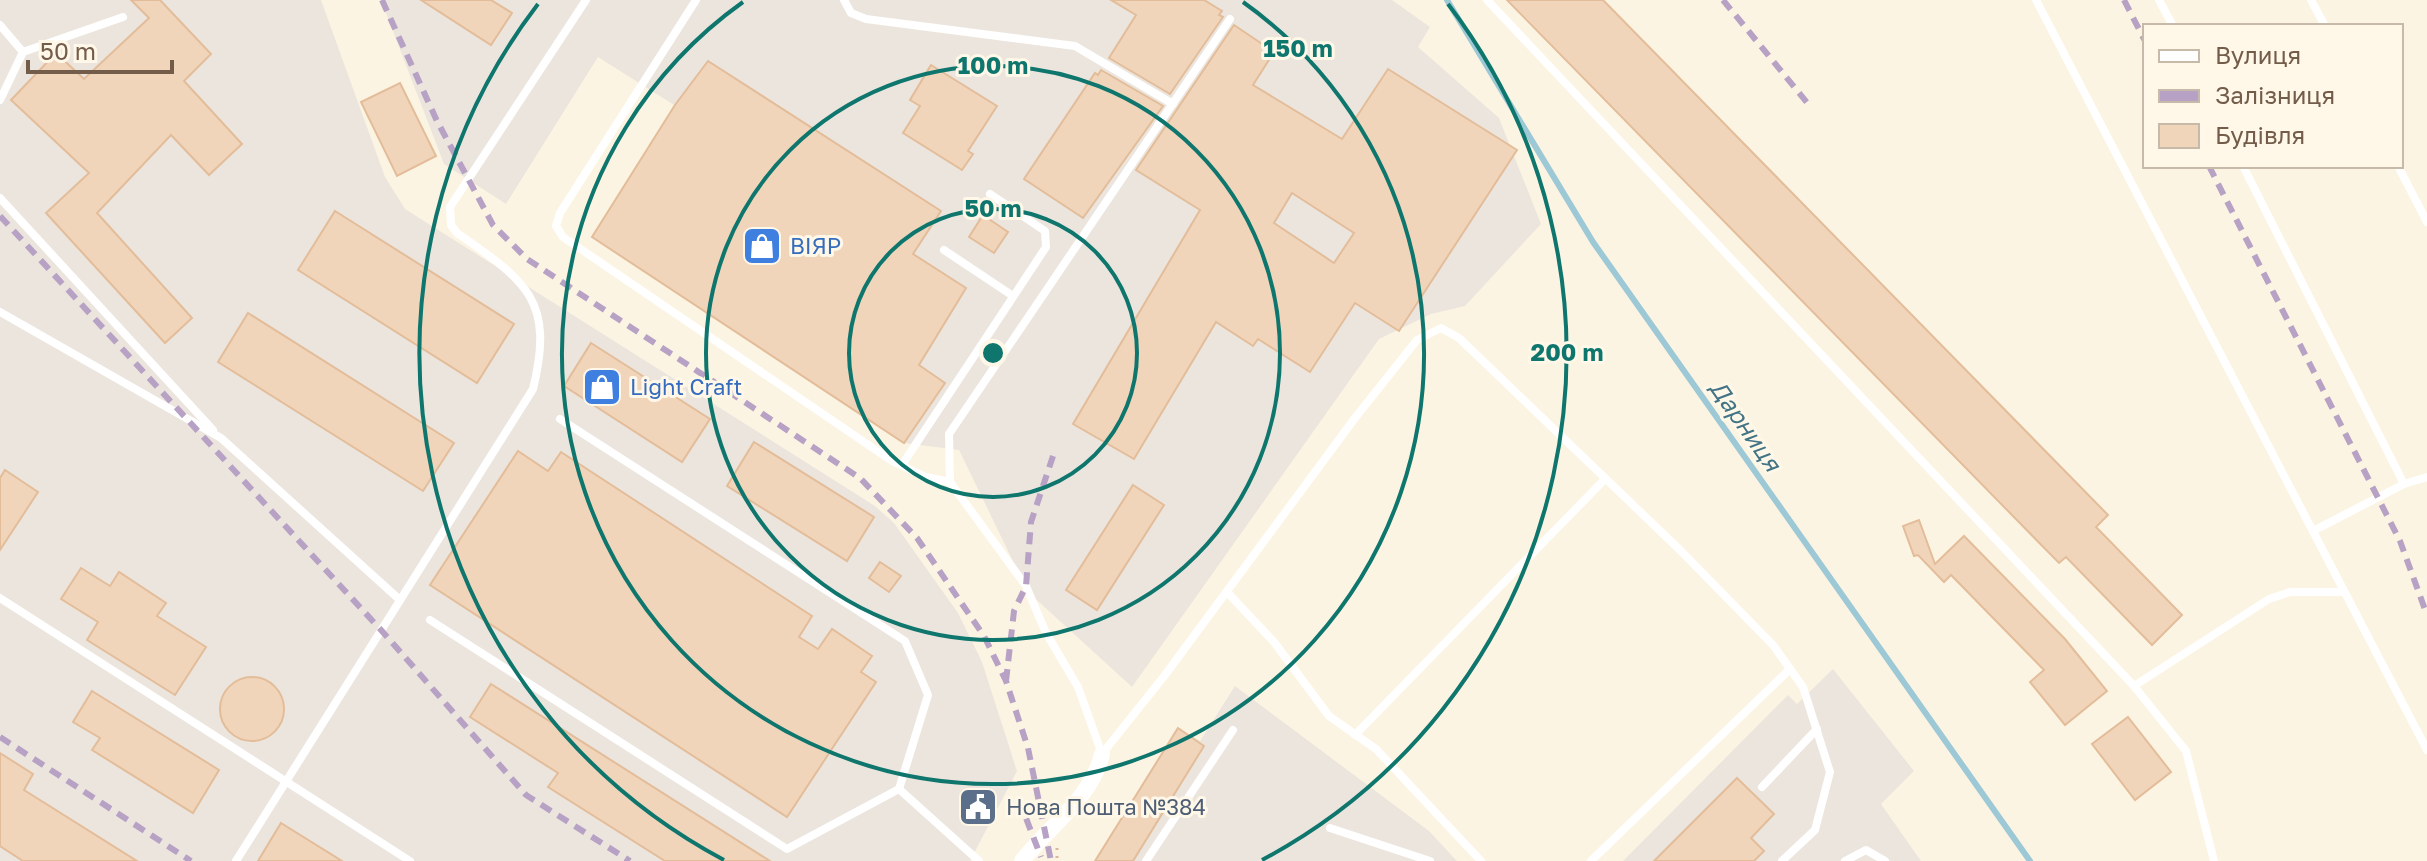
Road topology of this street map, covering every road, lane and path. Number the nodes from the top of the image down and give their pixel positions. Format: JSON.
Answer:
{"nodes":[{"id":1,"x":586,"y":0,"type":"edge"},
{"id":2,"x":696,"y":0,"type":"edge"},
{"id":3,"x":844,"y":0,"type":"edge"},
{"id":4,"x":1487,"y":0,"type":"edge"},
{"id":5,"x":2036,"y":0,"type":"edge"},
{"id":6,"x":2159,"y":0,"type":"edge"},
{"id":7,"x":2311,"y":0,"type":"edge"},
{"id":8,"x":123,"y":17,"type":"dead end"},
{"id":9,"x":1230,"y":19,"type":"dead end"},
{"id":10,"x":2172,"y":24,"type":"edge"},
{"id":11,"x":2324,"y":24,"type":"edge"},
{"id":12,"x":0,"y":25,"type":"edge"},
{"id":13,"x":23,"y":52,"type":"junction"},
{"id":14,"x":0,"y":100,"type":"edge"},
{"id":15,"x":1173,"y":104,"type":"junction"},
{"id":16,"x":2244,"y":168,"type":"edge"},
{"id":17,"x":2399,"y":168,"type":"edge"},
{"id":18,"x":990,"y":194,"type":"dead end"},
{"id":19,"x":0,"y":198,"type":"edge"},
{"id":20,"x":2427,"y":222,"type":"edge"},
{"id":21,"x":944,"y":250,"type":"dead end"},
{"id":22,"x":1013,"y":296,"type":"junction"},
{"id":23,"x":0,"y":312,"type":"edge"},
{"id":24,"x":560,"y":419,"type":"dead end"},
{"id":25,"x":221,"y":438,"type":"junction"},
{"id":26,"x":902,"y":465,"type":"junction"},
{"id":27,"x":2427,"y":477,"type":"edge"},
{"id":28,"x":1605,"y":479,"type":"junction"},
{"id":29,"x":950,"y":482,"type":"junction"},
{"id":30,"x":2404,"y":484,"type":"junction"},
{"id":31,"x":2313,"y":531,"type":"junction"},
{"id":32,"x":1227,"y":592,"type":"junction"},
{"id":33,"x":2344,"y":592,"type":"junction"},
{"id":34,"x":0,"y":598,"type":"edge"},
{"id":35,"x":400,"y":600,"type":"junction"},
{"id":36,"x":430,"y":620,"type":"dead end"},
{"id":37,"x":1790,"y":669,"type":"junction"},
{"id":38,"x":2134,"y":686,"type":"junction"},
{"id":39,"x":1817,"y":729,"type":"junction"},
{"id":40,"x":1233,"y":730,"type":"dead end"},
{"id":41,"x":1355,"y":735,"type":"junction"},
{"id":42,"x":2427,"y":750,"type":"edge"},
{"id":43,"x":1102,"y":754,"type":"junction"},
{"id":44,"x":286,"y":781,"type":"junction"},
{"id":45,"x":1762,"y":787,"type":"dead end"},
{"id":46,"x":899,"y":789,"type":"junction"},
{"id":47,"x":1330,"y":828,"type":"dead end"},
{"id":48,"x":236,"y":861,"type":"edge"},
{"id":49,"x":410,"y":861,"type":"edge"},
{"id":50,"x":979,"y":861,"type":"edge"},
{"id":51,"x":1022,"y":861,"type":"edge"},
{"id":52,"x":1146,"y":861,"type":"edge"},
{"id":53,"x":1430,"y":861,"type":"edge"},
{"id":54,"x":1481,"y":861,"type":"edge"},
{"id":55,"x":1591,"y":861,"type":"edge"},
{"id":56,"x":1782,"y":861,"type":"edge"},
{"id":57,"x":1845,"y":861,"type":"edge"},
{"id":58,"x":1885,"y":861,"type":"edge"},
{"id":59,"x":2214,"y":861,"type":"edge"}],
"edges":[{"from":1,"to":35,"type":"lane"},
{"from":2,"to":26,"type":"lane"},
{"from":3,"to":15,"type":"lane"},
{"from":4,"to":38,"type":"lane"},
{"from":5,"to":31,"type":"lane"},
{"from":6,"to":10,"type":"lane"},
{"from":7,"to":11,"type":"lane"},
{"from":8,"to":13,"type":"lane"},
{"from":9,"to":15,"type":"lane"},
{"from":12,"to":13,"type":"lane"},
{"from":13,"to":14,"type":"lane"},
{"from":15,"to":29,"type":"lane"},
{"from":16,"to":30,"type":"lane"},
{"from":17,"to":20,"type":"lane"},
{"from":18,"to":22,"type":"lane"},
{"from":19,"to":25,"type":"lane"},
{"from":21,"to":22,"type":"lane"},
{"from":22,"to":26,"type":"lane"},
{"from":23,"to":25,"type":"lane"},
{"from":24,"to":46,"type":"lane"},
{"from":25,"to":35,"type":"lane"},
{"from":26,"to":29,"type":"lane"},
{"from":27,"to":30,"type":"lane"},
{"from":28,"to":32,"type":"lane"},
{"from":28,"to":37,"type":"lane"},
{"from":28,"to":41,"type":"lane"},
{"from":29,"to":43,"type":"lane"},
{"from":30,"to":31,"type":"lane"},
{"from":31,"to":33,"type":"lane"},
{"from":32,"to":41,"type":"lane"},
{"from":32,"to":43,"type":"lane"},
{"from":33,"to":38,"type":"lane"},
{"from":33,"to":42,"type":"lane"},
{"from":34,"to":44,"type":"lane"},
{"from":35,"to":44,"type":"lane"},
{"from":36,"to":46,"type":"lane"},
{"from":37,"to":39,"type":"lane"},
{"from":37,"to":55,"type":"lane"},
{"from":38,"to":59,"type":"lane"},
{"from":39,"to":45,"type":"lane"},
{"from":39,"to":56,"type":"lane"},
{"from":40,"to":52,"type":"lane"},
{"from":41,"to":54,"type":"lane"},
{"from":43,"to":51,"type":"street"},
{"from":44,"to":48,"type":"lane"},
{"from":44,"to":49,"type":"lane"},
{"from":46,"to":50,"type":"lane"},
{"from":47,"to":53,"type":"lane"},
{"from":57,"to":58,"type":"lane"}]}
